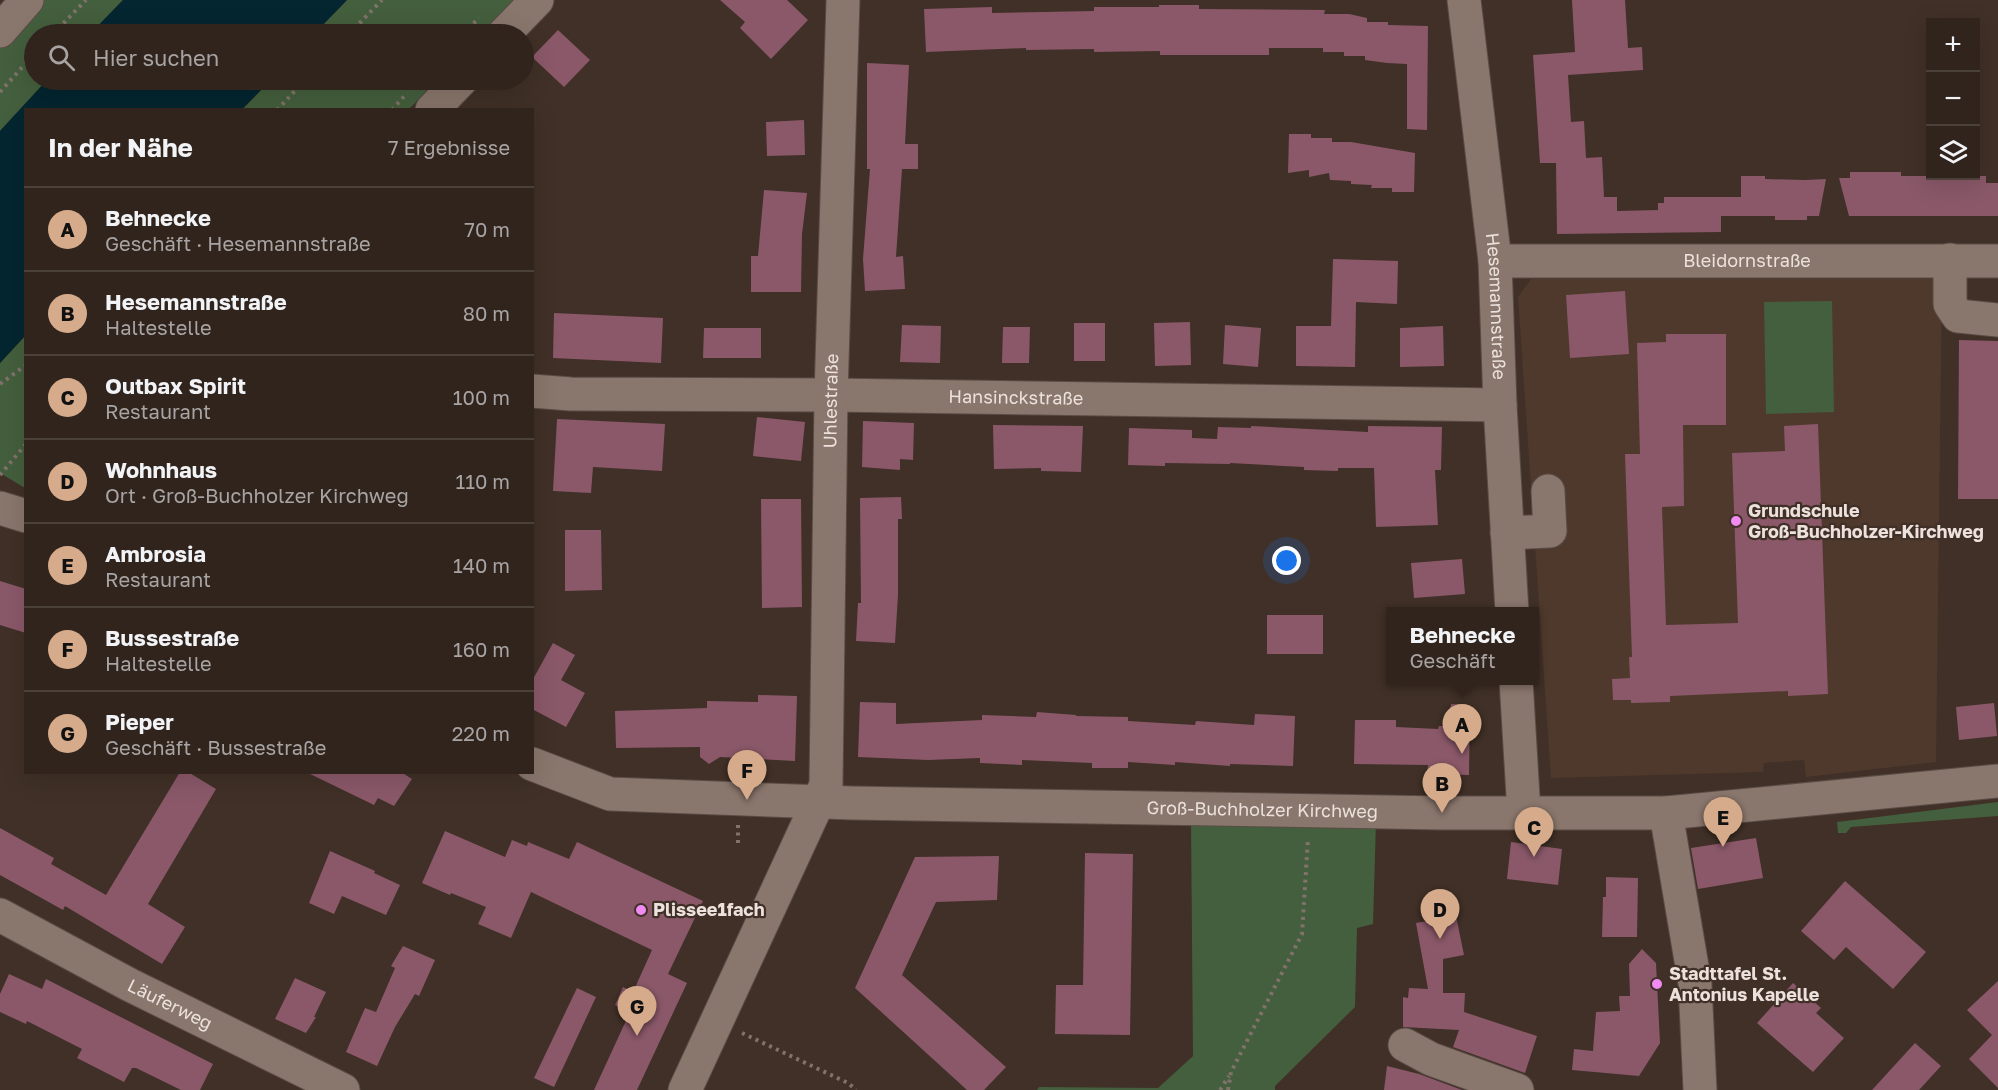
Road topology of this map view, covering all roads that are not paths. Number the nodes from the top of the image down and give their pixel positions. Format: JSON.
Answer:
{"nodes":[{"id":1,"x":27,"y":0,"type":"edge"},
{"id":2,"x":537,"y":0,"type":"edge"},
{"id":3,"x":843,"y":0,"type":"edge"},
{"id":4,"x":1464,"y":0,"type":"edge"},
{"id":5,"x":514,"y":24,"type":"edge"},
{"id":6,"x":0,"y":31,"type":"edge"},
{"id":7,"x":451,"y":90,"type":"edge"},
{"id":8,"x":434,"y":108,"type":"edge"},
{"id":9,"x":1950,"y":260,"type":"junction"},
{"id":10,"x":1495,"y":261,"type":"junction"},
{"id":11,"x":1998,"y":261,"type":"edge"},
{"id":12,"x":1998,"y":320,"type":"edge"},
{"id":13,"x":534,"y":391,"type":"edge"},
{"id":14,"x":831,"y":395,"type":"junction"},
{"id":15,"x":1500,"y":405,"type":"junction"},
{"id":16,"x":1548,"y":491,"type":"dead end"},
{"id":17,"x":0,"y":508,"type":"edge"},
{"id":18,"x":24,"y":515,"type":"edge"},
{"id":19,"x":1507,"y":534,"type":"junction"},
{"id":20,"x":1512,"y":607,"type":"edge"},
{"id":21,"x":1516,"y":685,"type":"edge"},
{"id":22,"x":534,"y":765,"type":"edge"},
{"id":23,"x":1998,"y":781,"type":"edge"},
{"id":24,"x":819,"y":802,"type":"junction"},
{"id":25,"x":1524,"y":813,"type":"junction"},
{"id":26,"x":1666,"y":813,"type":"junction"},
{"id":27,"x":0,"y":915,"type":"edge"},
{"id":28,"x":1405,"y":1045,"type":"dead end"},
{"id":29,"x":343,"y":1090,"type":"edge"},
{"id":30,"x":685,"y":1090,"type":"edge"},
{"id":31,"x":1517,"y":1090,"type":"edge"},
{"id":32,"x":1700,"y":1090,"type":"edge"}],
"edges":[{"from":1,"to":6,"type":"street"},
{"from":2,"to":5,"type":"street"},
{"from":3,"to":14,"type":"street","name":"Uhlestraße"},
{"from":4,"to":10,"type":"street","name":"Hesemannstraße"},
{"from":7,"to":8,"type":"street"},
{"from":9,"to":10,"type":"street","name":"Bleidornstraße"},
{"from":9,"to":11,"type":"street","name":"Bleidornstraße"},
{"from":9,"to":12,"type":"street"},
{"from":10,"to":15,"type":"street","name":"Hesemannstraße"},
{"from":13,"to":14,"type":"street","name":"Hansinckstraße"},
{"from":14,"to":15,"type":"street","name":"Hansinckstraße"},
{"from":14,"to":24,"type":"street","name":"Uhlestraße"},
{"from":15,"to":19,"type":"street","name":"Hesemannstraße"},
{"from":16,"to":19,"type":"street"},
{"from":17,"to":18,"type":"street"},
{"from":19,"to":20,"type":"street","name":"Hesemannstraße"},
{"from":21,"to":25,"type":"street"},
{"from":22,"to":24,"type":"street","name":"Groß-Buchholzer Kirchweg"},
{"from":23,"to":26,"type":"street","name":"Groß-Buchholzer Kirchweg"},
{"from":24,"to":25,"type":"street","name":"Groß-Buchholzer Kirchweg"},
{"from":24,"to":30,"type":"street","name":"Uhlestraße"},
{"from":25,"to":26,"type":"street","name":"Groß-Buchholzer Kirchweg"},
{"from":26,"to":32,"type":"street"},
{"from":27,"to":29,"type":"street","name":"Läuferweg"},
{"from":28,"to":31,"type":"street"}]}
